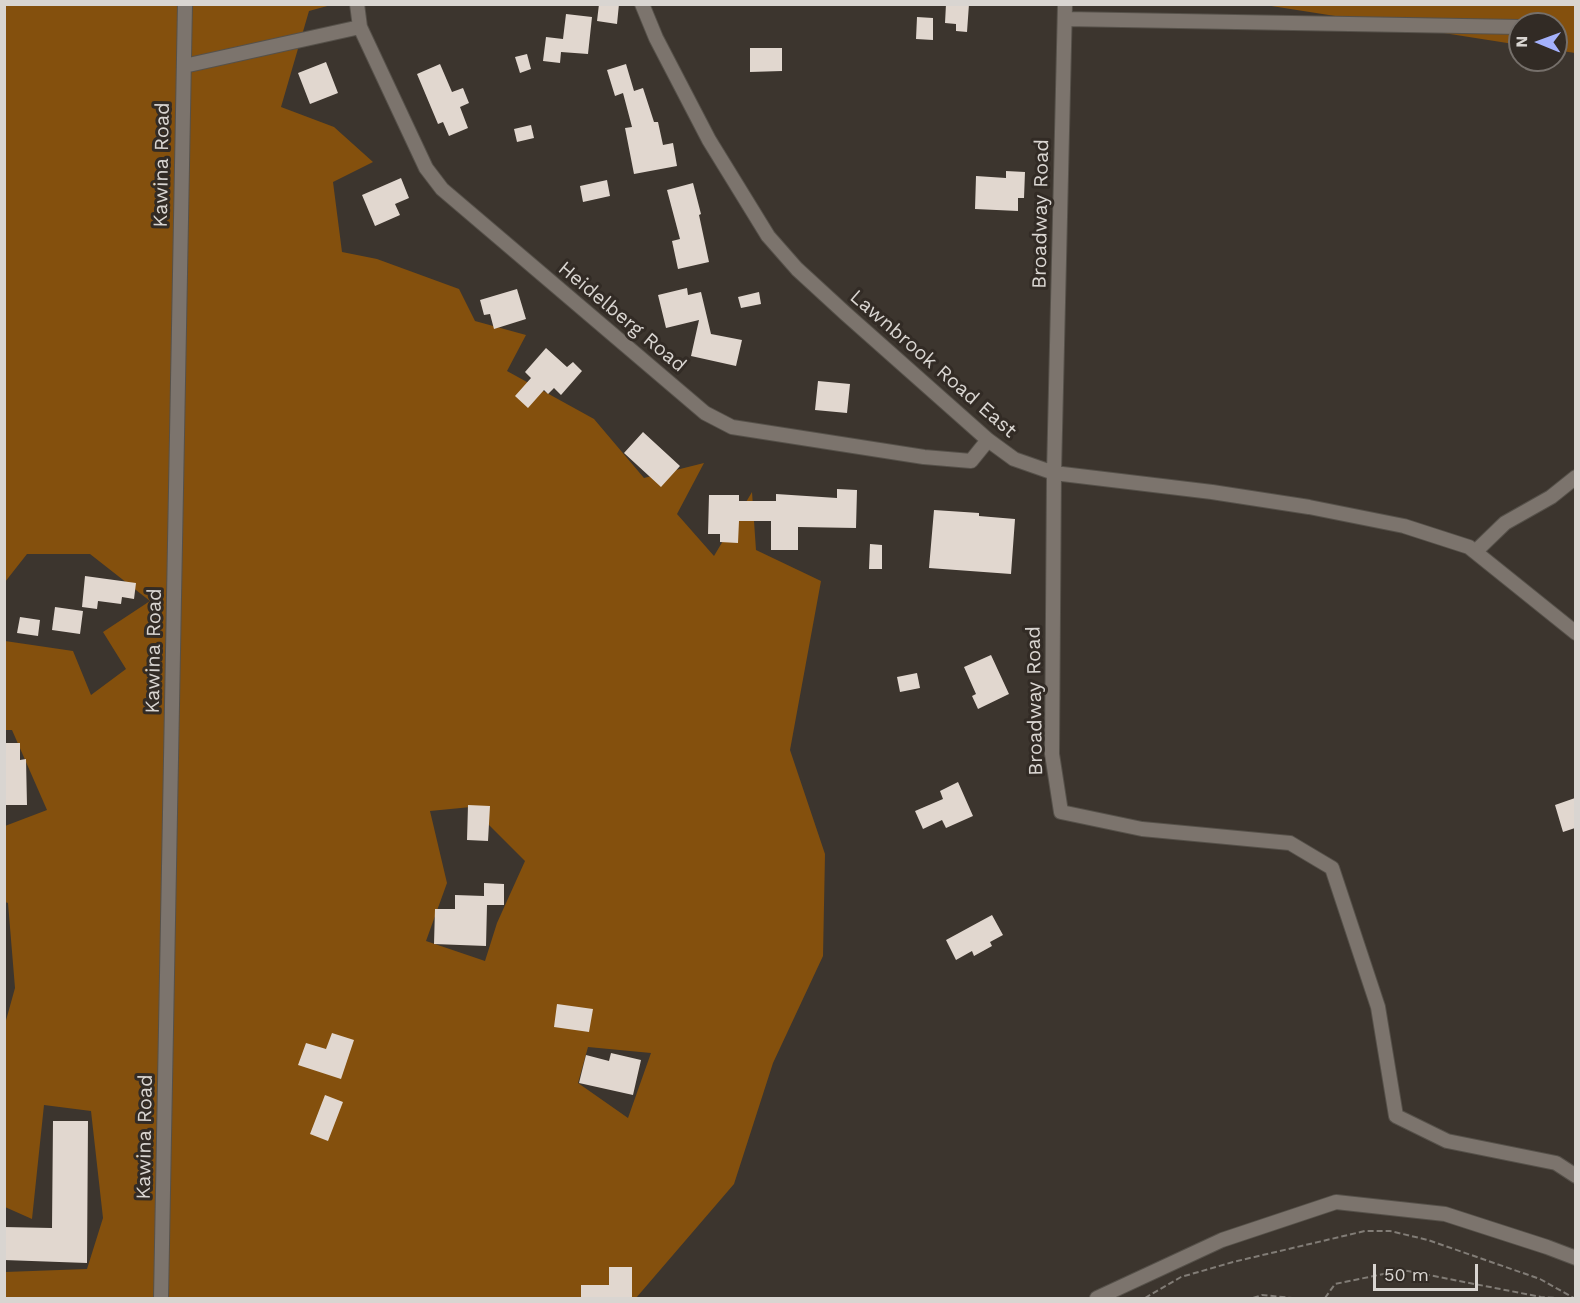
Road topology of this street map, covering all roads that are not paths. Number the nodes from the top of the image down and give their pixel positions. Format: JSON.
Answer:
{"nodes":[{"id":1,"x":185,"y":4,"type":"edge"},
{"id":2,"x":357,"y":4,"type":"edge"},
{"id":3,"x":642,"y":4,"type":"edge"},
{"id":4,"x":1065,"y":12,"type":"edge"},
{"id":5,"x":360,"y":27,"type":"junction"},
{"id":6,"x":1508,"y":27,"type":"edge"},
{"id":7,"x":184,"y":66,"type":"junction"},
{"id":8,"x":988,"y":440,"type":"junction"},
{"id":9,"x":1054,"y":473,"type":"junction"},
{"id":10,"x":1575,"y":477,"type":"edge"},
{"id":11,"x":1475,"y":552,"type":"junction"},
{"id":12,"x":1575,"y":633,"type":"edge"},
{"id":13,"x":1575,"y":1176,"type":"edge"},
{"id":14,"x":1575,"y":1258,"type":"edge"},
{"id":15,"x":161,"y":1299,"type":"edge"},
{"id":16,"x":1097,"y":1299,"type":"edge"}],
"edges":[{"from":1,"to":7,"type":"street","name":"Kawina Road"},
{"from":2,"to":5,"type":"street","name":"Heidelberg Road"},
{"from":3,"to":8,"type":"street","name":"Lawnbrook Road East"},
{"from":4,"to":6,"type":"street"},
{"from":4,"to":9,"type":"street","name":"Broadway Road"},
{"from":5,"to":7,"type":"street"},
{"from":5,"to":8,"type":"street","name":"Heidelberg Road"},
{"from":7,"to":15,"type":"street","name":"Kawina Road"},
{"from":8,"to":9,"type":"street","name":"Lawnbrook Road East"},
{"from":9,"to":11,"type":"street","name":"Lawnbrook Road East"},
{"from":9,"to":13,"type":"street","name":"Broadway Road"},
{"from":10,"to":11,"type":"street"},
{"from":11,"to":12,"type":"street","name":"Lawnbrook Road East"},
{"from":14,"to":16,"type":"street"}]}
